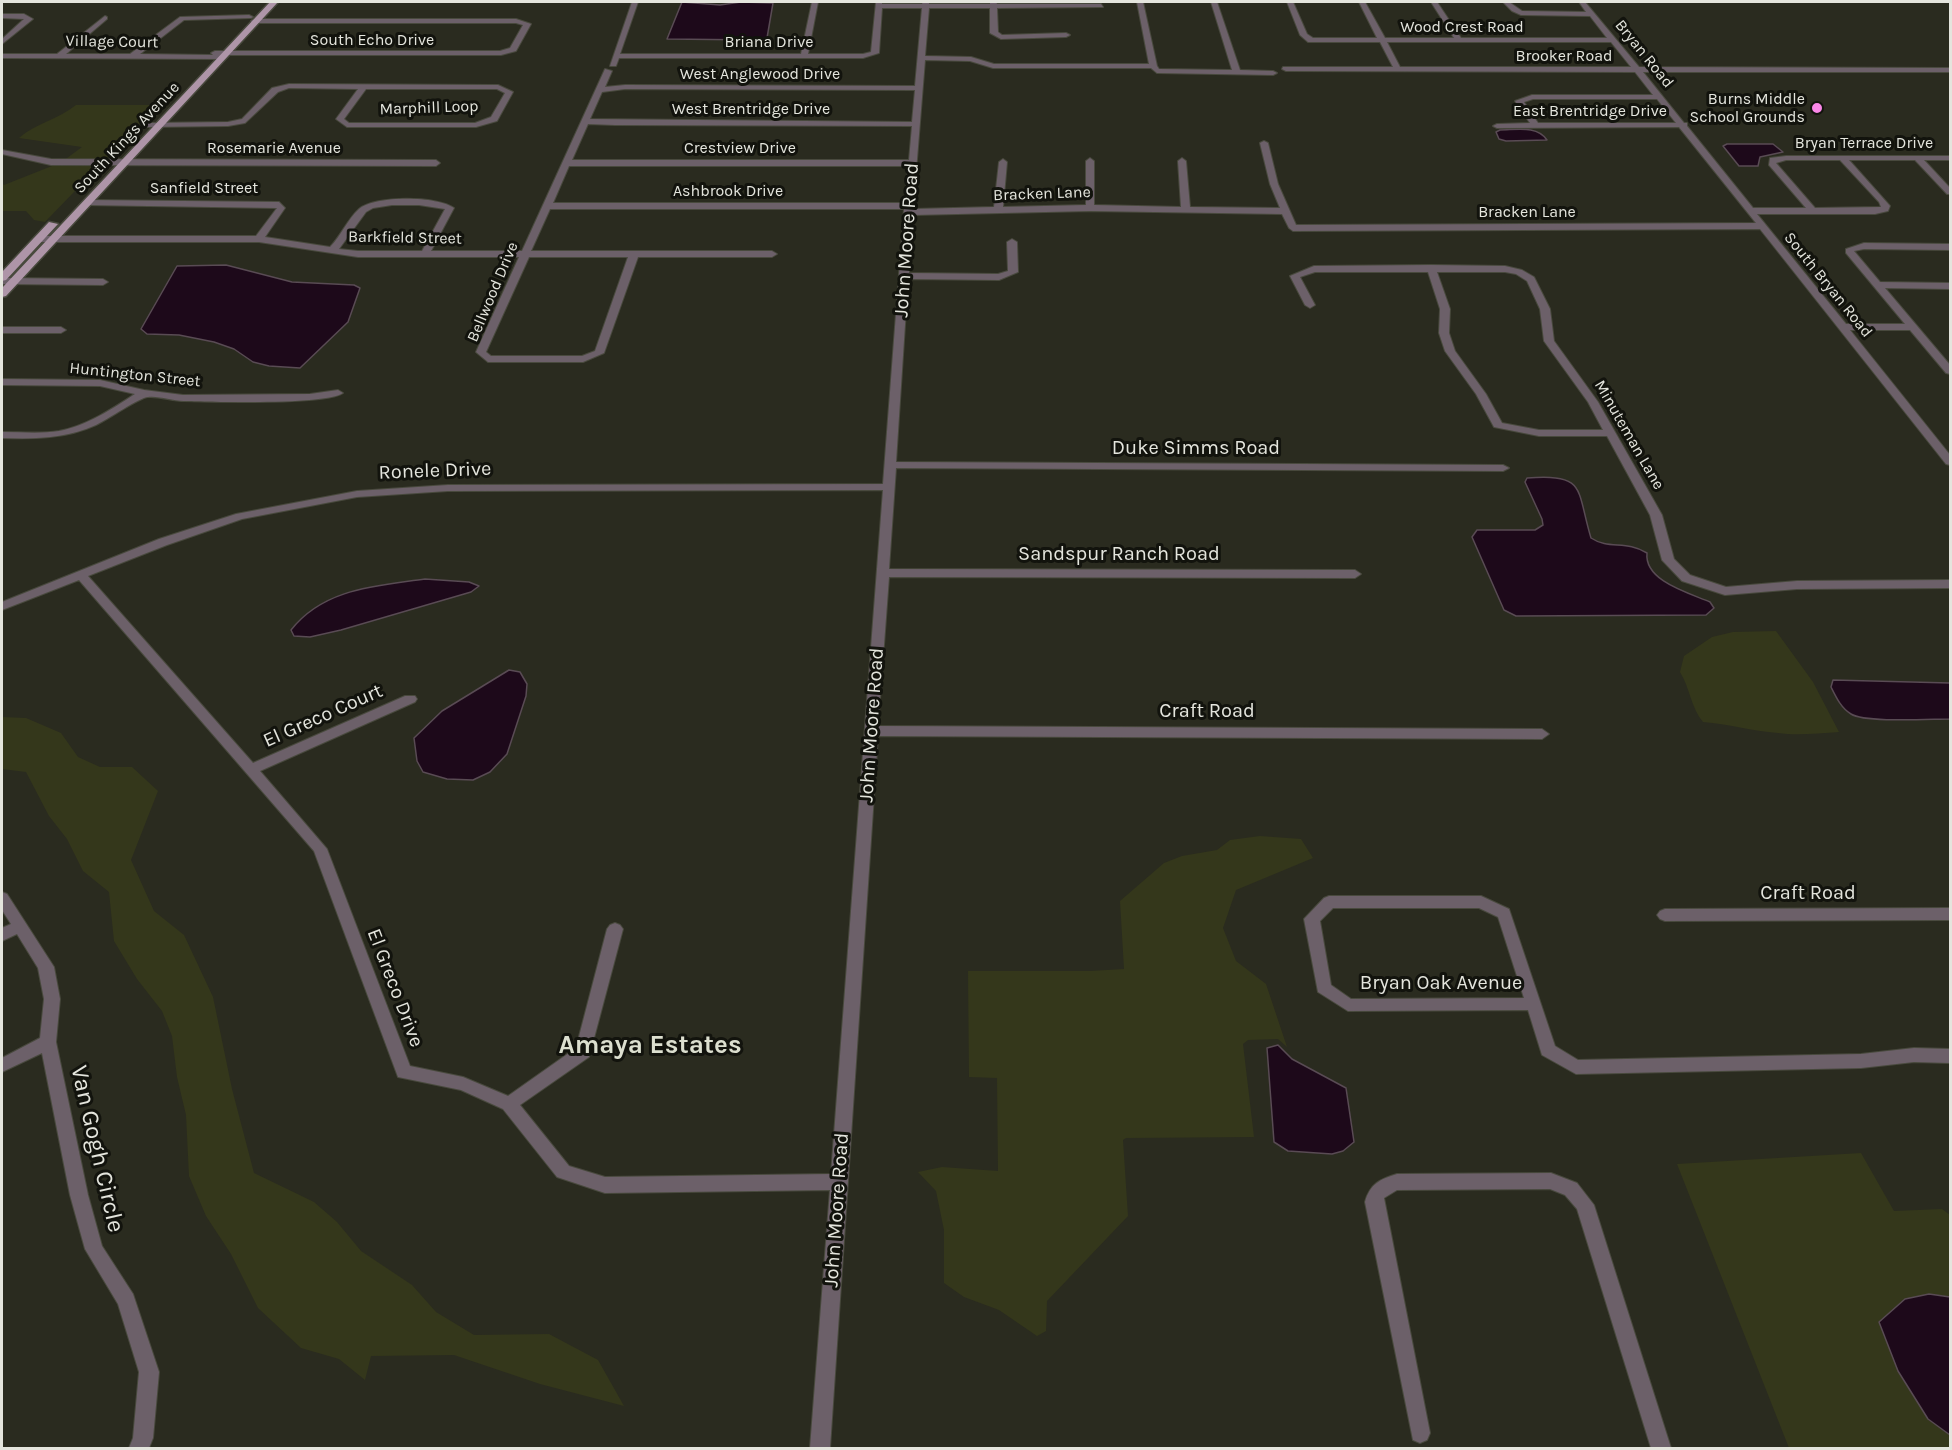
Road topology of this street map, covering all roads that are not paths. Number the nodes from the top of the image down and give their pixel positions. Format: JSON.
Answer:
{"nodes":[{"id":1,"x":263,"y":2,"type":"edge"},
{"id":2,"x":274,"y":2,"type":"edge"},
{"id":3,"x":635,"y":2,"type":"edge"},
{"id":4,"x":814,"y":2,"type":"edge"},
{"id":5,"x":1140,"y":2,"type":"edge"},
{"id":6,"x":1214,"y":2,"type":"edge"},
{"id":7,"x":1290,"y":2,"type":"edge"},
{"id":8,"x":1362,"y":2,"type":"edge"},
{"id":9,"x":1434,"y":2,"type":"edge"},
{"id":10,"x":1506,"y":2,"type":"edge"},
{"id":11,"x":1582,"y":2,"type":"edge"},
{"id":12,"x":879,"y":4,"type":"edge"},
{"id":13,"x":926,"y":4,"type":"edge"},
{"id":14,"x":993,"y":4,"type":"edge"},
{"id":15,"x":1066,"y":4,"type":"edge"},
{"id":16,"x":1101,"y":6,"type":"dead end"},
{"id":17,"x":1592,"y":14,"type":"junction"},
{"id":18,"x":2,"y":16,"type":"edge"},
{"id":19,"x":105,"y":18,"type":"dead end"},
{"id":20,"x":252,"y":19,"type":"junction"},
{"id":21,"x":1066,"y":35,"type":"dead end"},
{"id":22,"x":1383,"y":40,"type":"junction"},
{"id":23,"x":1459,"y":40,"type":"junction"},
{"id":24,"x":1613,"y":40,"type":"junction"},
{"id":25,"x":2,"y":42,"type":"edge"},
{"id":26,"x":60,"y":55,"type":"junction"},
{"id":27,"x":218,"y":55,"type":"junction"},
{"id":28,"x":2,"y":56,"type":"edge"},
{"id":29,"x":134,"y":56,"type":"junction"},
{"id":30,"x":615,"y":56,"type":"junction"},
{"id":31,"x":804,"y":56,"type":"junction"},
{"id":32,"x":922,"y":60,"type":"junction"},
{"id":33,"x":1153,"y":66,"type":"junction"},
{"id":34,"x":1286,"y":69,"type":"dead end"},
{"id":35,"x":1398,"y":70,"type":"junction"},
{"id":36,"x":1637,"y":70,"type":"junction"},
{"id":37,"x":1950,"y":70,"type":"edge"},
{"id":38,"x":1236,"y":73,"type":"junction"},
{"id":39,"x":1273,"y":73,"type":"dead end"},
{"id":40,"x":183,"y":87,"type":"junction"},
{"id":41,"x":364,"y":87,"type":"junction"},
{"id":42,"x":194,"y":88,"type":"junction"},
{"id":43,"x":920,"y":88,"type":"junction"},
{"id":44,"x":599,"y":90,"type":"junction"},
{"id":45,"x":1659,"y":97,"type":"junction"},
{"id":46,"x":586,"y":121,"type":"junction"},
{"id":47,"x":916,"y":124,"type":"junction"},
{"id":48,"x":147,"y":125,"type":"junction"},
{"id":49,"x":159,"y":125,"type":"junction"},
{"id":50,"x":1684,"y":125,"type":"junction"},
{"id":51,"x":1497,"y":126,"type":"dead end"},
{"id":52,"x":1535,"y":126,"type":"junction"},
{"id":53,"x":1264,"y":143,"type":"dead end"},
{"id":54,"x":2,"y":152,"type":"edge"},
{"id":55,"x":1917,"y":158,"type":"junction"},
{"id":56,"x":1950,"y":158,"type":"edge"},
{"id":57,"x":1843,"y":159,"type":"junction"},
{"id":58,"x":1090,"y":161,"type":"dead end"},
{"id":59,"x":1182,"y":161,"type":"dead end"},
{"id":60,"x":1003,"y":162,"type":"dead end"},
{"id":61,"x":111,"y":163,"type":"junction"},
{"id":62,"x":124,"y":163,"type":"junction"},
{"id":63,"x":436,"y":163,"type":"dead end"},
{"id":64,"x":567,"y":163,"type":"junction"},
{"id":65,"x":912,"y":164,"type":"junction"},
{"id":66,"x":1950,"y":192,"type":"edge"},
{"id":67,"x":87,"y":202,"type":"junction"},
{"id":68,"x":548,"y":206,"type":"junction"},
{"id":69,"x":1090,"y":208,"type":"junction"},
{"id":70,"x":908,"y":209,"type":"junction"},
{"id":71,"x":1186,"y":210,"type":"junction"},
{"id":72,"x":998,"y":211,"type":"junction"},
{"id":73,"x":1286,"y":211,"type":"junction"},
{"id":74,"x":1750,"y":211,"type":"junction"},
{"id":75,"x":1814,"y":211,"type":"junction"},
{"id":76,"x":1762,"y":226,"type":"junction"},
{"id":77,"x":38,"y":239,"type":"junction"},
{"id":78,"x":259,"y":239,"type":"junction"},
{"id":79,"x":52,"y":240,"type":"junction"},
{"id":80,"x":1012,"y":242,"type":"dead end"},
{"id":81,"x":1950,"y":247,"type":"edge"},
{"id":82,"x":332,"y":251,"type":"junction"},
{"id":83,"x":526,"y":253,"type":"junction"},
{"id":84,"x":424,"y":254,"type":"junction"},
{"id":85,"x":634,"y":254,"type":"junction"},
{"id":86,"x":772,"y":254,"type":"dead end"},
{"id":87,"x":1431,"y":268,"type":"junction"},
{"id":88,"x":904,"y":276,"type":"junction"},
{"id":89,"x":2,"y":280,"type":"edge"},
{"id":90,"x":13,"y":282,"type":"junction"},
{"id":91,"x":103,"y":282,"type":"dead end"},
{"id":92,"x":1878,"y":285,"type":"junction"},
{"id":93,"x":1950,"y":286,"type":"edge"},
{"id":94,"x":2,"y":294,"type":"edge"},
{"id":95,"x":1310,"y":305,"type":"dead end"},
{"id":96,"x":1843,"y":327,"type":"junction"},
{"id":97,"x":1913,"y":327,"type":"junction"},
{"id":98,"x":2,"y":330,"type":"edge"},
{"id":99,"x":61,"y":330,"type":"dead end"},
{"id":100,"x":1950,"y":371,"type":"edge"},
{"id":101,"x":2,"y":381,"type":"edge"},
{"id":102,"x":144,"y":393,"type":"junction"},
{"id":103,"x":338,"y":393,"type":"dead end"},
{"id":104,"x":1610,"y":433,"type":"junction"},
{"id":105,"x":2,"y":435,"type":"edge"},
{"id":106,"x":1950,"y":462,"type":"edge"},
{"id":107,"x":890,"y":465,"type":"junction"},
{"id":108,"x":1503,"y":468,"type":"dead end"},
{"id":109,"x":888,"y":487,"type":"junction"},
{"id":110,"x":882,"y":573,"type":"junction"},
{"id":111,"x":1355,"y":574,"type":"dead end"},
{"id":112,"x":81,"y":575,"type":"junction"},
{"id":113,"x":1950,"y":584,"type":"edge"},
{"id":114,"x":2,"y":606,"type":"edge"},
{"id":115,"x":410,"y":699,"type":"dead end"},
{"id":116,"x":871,"y":731,"type":"junction"},
{"id":117,"x":1542,"y":734,"type":"dead end"},
{"id":118,"x":252,"y":769,"type":"junction"},
{"id":119,"x":2,"y":898,"type":"edge"},
{"id":120,"x":1950,"y":914,"type":"edge"},
{"id":121,"x":1665,"y":915,"type":"dead end"},
{"id":122,"x":20,"y":926,"type":"junction"},
{"id":123,"x":615,"y":929,"type":"dead end"},
{"id":124,"x":2,"y":935,"type":"edge"},
{"id":125,"x":1533,"y":1004,"type":"junction"},
{"id":126,"x":48,"y":1042,"type":"junction"},
{"id":127,"x":1950,"y":1056,"type":"edge"},
{"id":128,"x":2,"y":1065,"type":"edge"},
{"id":129,"x":509,"y":1104,"type":"junction"},
{"id":130,"x":839,"y":1182,"type":"junction"},
{"id":131,"x":1420,"y":1433,"type":"dead end"},
{"id":132,"x":139,"y":1449,"type":"edge"},
{"id":133,"x":820,"y":1449,"type":"edge"},
{"id":134,"x":1661,"y":1449,"type":"edge"}],
"edges":[{"from":1,"to":20,"type":"main road","name":"South Kings Avenue"},
{"from":2,"to":20,"type":"main road","name":"South Kings Avenue"},
{"from":3,"to":30,"type":"street","name":"Bellwood Drive"},
{"from":4,"to":31,"type":"street"},
{"from":5,"to":33,"type":"street"},
{"from":6,"to":38,"type":"street"},
{"from":7,"to":22,"type":"street","name":"Wood Crest Road"},
{"from":8,"to":22,"type":"street"},
{"from":9,"to":23,"type":"street"},
{"from":10,"to":17,"type":"street"},
{"from":11,"to":17,"type":"street","name":"Bryan Road"},
{"from":12,"to":13,"type":"street","name":"Briana Drive"},
{"from":12,"to":31,"type":"street","name":"Briana Drive"},
{"from":13,"to":14,"type":"street","name":"Briana Drive"},
{"from":13,"to":32,"type":"street","name":"John Moore Road"},
{"from":14,"to":15,"type":"street","name":"Briana Drive"},
{"from":14,"to":21,"type":"street"},
{"from":15,"to":16,"type":"street","name":"Briana Drive"},
{"from":17,"to":24,"type":"street","name":"Bryan Road"},
{"from":18,"to":25,"type":"street"},
{"from":19,"to":26,"type":"street"},
{"from":20,"to":27,"type":"main road","name":"South Kings Avenue"},
{"from":20,"to":27,"type":"street","name":"South Echo Drive"},
{"from":20,"to":29,"type":"street"},
{"from":22,"to":23,"type":"street","name":"Wood Crest Road"},
{"from":22,"to":35,"type":"street"},
{"from":23,"to":24,"type":"street","name":"Wood Crest Road"},
{"from":24,"to":36,"type":"street","name":"Bryan Road"},
{"from":26,"to":28,"type":"street","name":"Village Court"},
{"from":26,"to":29,"type":"street","name":"Village Court"},
{"from":27,"to":29,"type":"street","name":"Village Court"},
{"from":27,"to":40,"type":"main road","name":"South Kings Avenue"},
{"from":27,"to":42,"type":"main road","name":"South Kings Avenue"},
{"from":30,"to":31,"type":"street","name":"Briana Drive"},
{"from":30,"to":44,"type":"street","name":"Bellwood Drive"},
{"from":32,"to":33,"type":"street"},
{"from":32,"to":43,"type":"street","name":"John Moore Road"},
{"from":33,"to":38,"type":"street"},
{"from":34,"to":35,"type":"street","name":"Brooker Road"},
{"from":35,"to":36,"type":"street","name":"Brooker Road"},
{"from":36,"to":37,"type":"street","name":"Brooker Road"},
{"from":36,"to":45,"type":"street","name":"Bryan Road"},
{"from":38,"to":39,"type":"street"},
{"from":40,"to":42,"type":"main road"},
{"from":40,"to":48,"type":"main road","name":"South Kings Avenue"},
{"from":41,"to":41,"type":"street","name":"Marphill Loop"},
{"from":41,"to":49,"type":"street","name":"Marphill Loop"},
{"from":42,"to":49,"type":"main road","name":"South Kings Avenue"},
{"from":43,"to":44,"type":"street","name":"West Anglewood Drive"},
{"from":43,"to":47,"type":"street","name":"John Moore Road"},
{"from":44,"to":46,"type":"street","name":"Bellwood Drive"},
{"from":45,"to":50,"type":"street","name":"Bryan Road"},
{"from":45,"to":52,"type":"street"},
{"from":46,"to":47,"type":"street","name":"West Brentridge Drive"},
{"from":46,"to":64,"type":"street","name":"Bellwood Drive"},
{"from":47,"to":65,"type":"street","name":"John Moore Road"},
{"from":48,"to":49,"type":"street","name":"Marphill Loop"},
{"from":48,"to":61,"type":"main road","name":"South Kings Avenue"},
{"from":49,"to":62,"type":"main road","name":"South Kings Avenue"},
{"from":50,"to":52,"type":"street","name":"East Brentridge Drive"},
{"from":50,"to":74,"type":"street","name":"South Bryan Road"},
{"from":51,"to":52,"type":"street","name":"East Brentridge Drive"},
{"from":53,"to":73,"type":"street"},
{"from":54,"to":61,"type":"street","name":"Rosemarie Avenue"},
{"from":55,"to":56,"type":"street","name":"Bryan Terrace Drive"},
{"from":55,"to":57,"type":"street","name":"Bryan Terrace Drive"},
{"from":55,"to":66,"type":"street"},
{"from":57,"to":75,"type":"street"},
{"from":57,"to":75,"type":"street","name":"Bryan Terrace Drive"},
{"from":58,"to":69,"type":"street"},
{"from":59,"to":71,"type":"street"},
{"from":60,"to":72,"type":"street"},
{"from":61,"to":62,"type":"street","name":"Rosemarie Avenue"},
{"from":61,"to":77,"type":"main road","name":"South Kings Avenue"},
{"from":62,"to":63,"type":"street","name":"Rosemarie Avenue"},
{"from":62,"to":67,"type":"main road","name":"South Kings Avenue"},
{"from":64,"to":65,"type":"street","name":"Crestview Drive"},
{"from":64,"to":68,"type":"street","name":"Bellwood Drive"},
{"from":65,"to":70,"type":"street","name":"John Moore Road"},
{"from":67,"to":78,"type":"street","name":"Sanfield Street"},
{"from":67,"to":79,"type":"main road","name":"South Kings Avenue"},
{"from":68,"to":70,"type":"street","name":"Ashbrook Drive"},
{"from":68,"to":83,"type":"street","name":"Bellwood Drive"},
{"from":69,"to":71,"type":"street","name":"Bracken Lane"},
{"from":69,"to":72,"type":"street","name":"Bracken Lane"},
{"from":70,"to":72,"type":"street","name":"Bracken Lane"},
{"from":70,"to":88,"type":"street","name":"John Moore Road"},
{"from":71,"to":73,"type":"street","name":"Bracken Lane"},
{"from":73,"to":76,"type":"street","name":"Bracken Lane"},
{"from":74,"to":75,"type":"street"},
{"from":74,"to":76,"type":"street","name":"South Bryan Road"},
{"from":76,"to":96,"type":"street","name":"South Bryan Road"},
{"from":77,"to":79,"type":"street","name":"Barkfield Street"},
{"from":77,"to":89,"type":"main road","name":"South Kings Avenue"},
{"from":78,"to":79,"type":"street","name":"Barkfield Street"},
{"from":78,"to":82,"type":"street","name":"Barkfield Street"},
{"from":79,"to":90,"type":"main road","name":"South Kings Avenue"},
{"from":80,"to":88,"type":"street"},
{"from":81,"to":92,"type":"street"},
{"from":82,"to":84,"type":"street","name":"Barkfield Street"},
{"from":82,"to":84,"type":"street"},
{"from":83,"to":84,"type":"street","name":"Barkfield Street"},
{"from":83,"to":85,"type":"street","name":"Barkfield Street"},
{"from":83,"to":85,"type":"street","name":"Bellwood Drive"},
{"from":85,"to":86,"type":"street","name":"Barkfield Street"},
{"from":87,"to":95,"type":"street","name":"Minuteman Lane"},
{"from":87,"to":104,"type":"street","name":"Minuteman Lane"},
{"from":87,"to":104,"type":"street"},
{"from":88,"to":107,"type":"street","name":"John Moore Road"},
{"from":89,"to":90,"type":"street"},
{"from":90,"to":91,"type":"street"},
{"from":90,"to":94,"type":"main road","name":"South Kings Avenue"},
{"from":92,"to":93,"type":"street"},
{"from":92,"to":97,"type":"street"},
{"from":96,"to":97,"type":"street"},
{"from":96,"to":106,"type":"street","name":"South Bryan Road"},
{"from":97,"to":100,"type":"street"},
{"from":98,"to":99,"type":"street"},
{"from":101,"to":102,"type":"street","name":"Huntington Street"},
{"from":102,"to":103,"type":"street","name":"Huntington Street"},
{"from":102,"to":105,"type":"street"},
{"from":104,"to":113,"type":"street","name":"Minuteman Lane"},
{"from":107,"to":108,"type":"street","name":"Duke Simms Road"},
{"from":107,"to":109,"type":"street","name":"John Moore Road"},
{"from":109,"to":110,"type":"street","name":"John Moore Road"},
{"from":109,"to":112,"type":"street","name":"Ronele Drive"},
{"from":110,"to":111,"type":"street","name":"Sandspur Ranch Road"},
{"from":110,"to":116,"type":"street","name":"John Moore Road"},
{"from":112,"to":114,"type":"street","name":"Ronele Drive"},
{"from":112,"to":118,"type":"street","name":"El Greco Drive"},
{"from":115,"to":118,"type":"street","name":"El Greco Court"},
{"from":116,"to":117,"type":"street","name":"Craft Road"},
{"from":116,"to":130,"type":"street","name":"John Moore Road"},
{"from":118,"to":129,"type":"street","name":"El Greco Drive"},
{"from":119,"to":122,"type":"street","name":"Van Gogh Circle"},
{"from":120,"to":121,"type":"street","name":"Craft Road"},
{"from":122,"to":124,"type":"street"},
{"from":122,"to":126,"type":"street","name":"Van Gogh Circle"},
{"from":123,"to":129,"type":"street"},
{"from":125,"to":125,"type":"street","name":"Bryan Oak Avenue"},
{"from":125,"to":127,"type":"street","name":"Bryan Oak Avenue"},
{"from":126,"to":128,"type":"street"},
{"from":126,"to":132,"type":"street","name":"Van Gogh Circle"},
{"from":129,"to":130,"type":"street","name":"El Greco Drive"},
{"from":130,"to":133,"type":"street","name":"John Moore Road"},
{"from":131,"to":134,"type":"street"}]}
